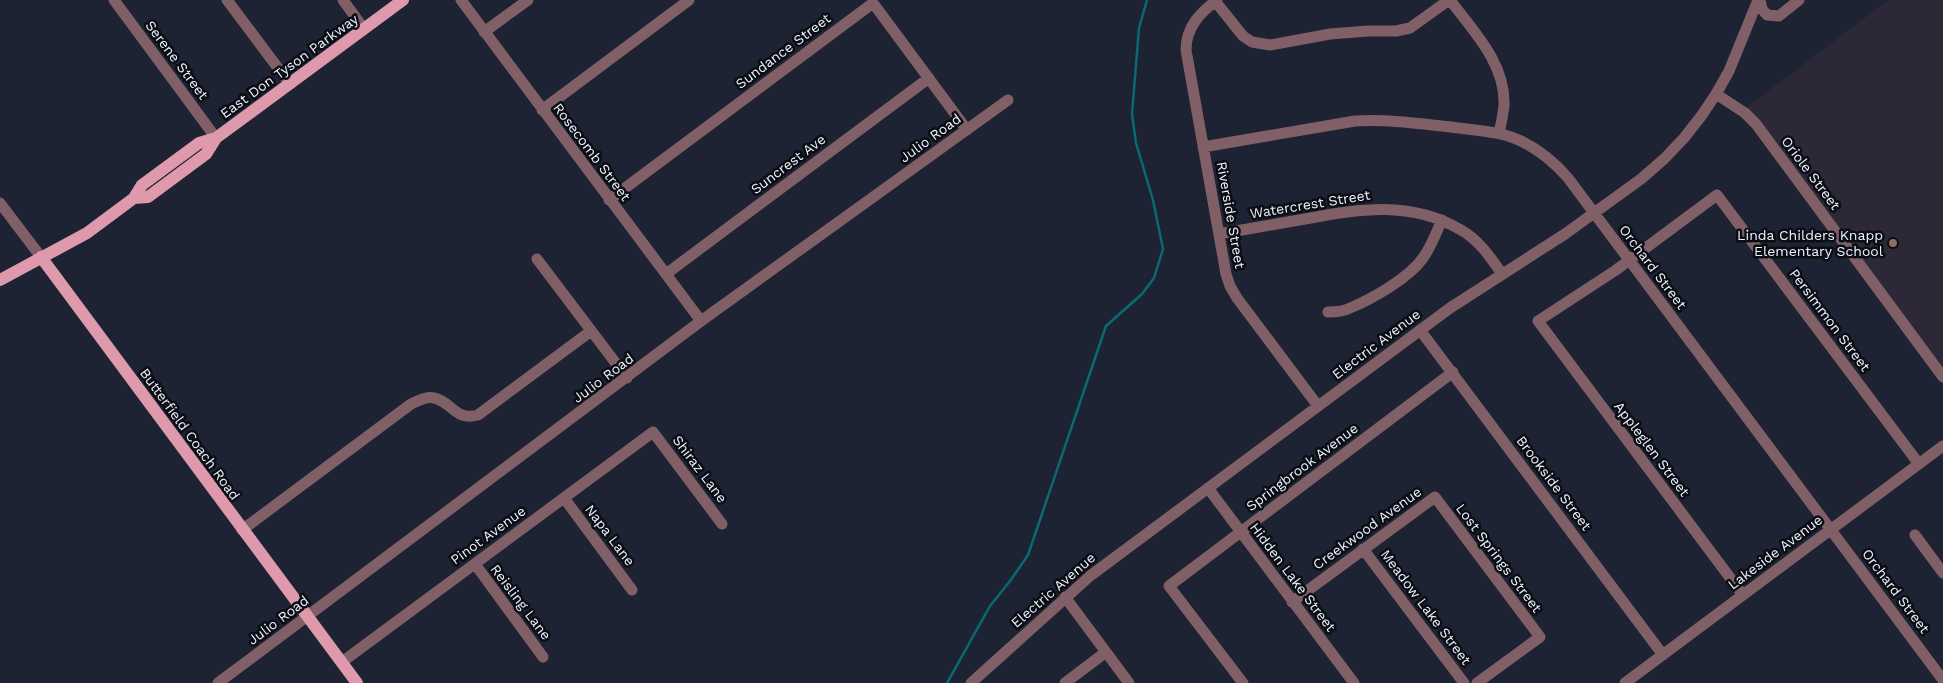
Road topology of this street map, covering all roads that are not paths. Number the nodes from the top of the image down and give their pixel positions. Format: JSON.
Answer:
{"nodes":[{"id":1,"x":114,"y":0,"type":"edge"},
{"id":2,"x":227,"y":0,"type":"edge"},
{"id":3,"x":343,"y":0,"type":"edge"},
{"id":4,"x":403,"y":0,"type":"edge"},
{"id":5,"x":460,"y":0,"type":"edge"},
{"id":6,"x":528,"y":0,"type":"edge"},
{"id":7,"x":689,"y":0,"type":"edge"},
{"id":8,"x":1216,"y":0,"type":"edge"},
{"id":9,"x":1450,"y":0,"type":"edge"},
{"id":10,"x":1759,"y":0,"type":"edge"},
{"id":11,"x":1799,"y":0,"type":"edge"},
{"id":12,"x":364,"y":29,"type":"junction"},
{"id":13,"x":484,"y":32,"type":"junction"},
{"id":14,"x":929,"y":78,"type":"junction"},
{"id":15,"x":290,"y":84,"type":"junction"},
{"id":16,"x":1716,"y":94,"type":"junction"},
{"id":17,"x":1008,"y":100,"type":"dead end"},
{"id":18,"x":542,"y":110,"type":"junction"},
{"id":19,"x":967,"y":130,"type":"junction"},
{"id":20,"x":1499,"y":134,"type":"junction"},
{"id":21,"x":216,"y":138,"type":"junction"},
{"id":22,"x":1203,"y":146,"type":"junction"},
{"id":23,"x":609,"y":200,"type":"junction"},
{"id":24,"x":0,"y":202,"type":"edge"},
{"id":25,"x":1594,"y":213,"type":"junction"},
{"id":26,"x":1442,"y":220,"type":"junction"},
{"id":27,"x":1219,"y":234,"type":"junction"},
{"id":28,"x":40,"y":258,"type":"junction"},
{"id":29,"x":537,"y":259,"type":"dead end"},
{"id":30,"x":1629,"y":260,"type":"junction"},
{"id":31,"x":666,"y":274,"type":"junction"},
{"id":32,"x":1502,"y":274,"type":"junction"},
{"id":33,"x":0,"y":280,"type":"edge"},
{"id":34,"x":1328,"y":312,"type":"dead end"},
{"id":35,"x":701,"y":322,"type":"junction"},
{"id":36,"x":1420,"y":330,"type":"junction"},
{"id":37,"x":591,"y":331,"type":"junction"},
{"id":38,"x":1452,"y":372,"type":"junction"},
{"id":39,"x":1943,"y":377,"type":"edge"},
{"id":40,"x":627,"y":378,"type":"junction"},
{"id":41,"x":1318,"y":406,"type":"junction"},
{"id":42,"x":653,"y":432,"type":"joint"},
{"id":43,"x":1943,"y":446,"type":"edge"},
{"id":44,"x":1919,"y":464,"type":"junction"},
{"id":45,"x":1208,"y":488,"type":"junction"},
{"id":46,"x":1435,"y":497,"type":"joint"},
{"id":47,"x":564,"y":498,"type":"junction"},
{"id":48,"x":722,"y":524,"type":"dead end"},
{"id":49,"x":1831,"y":529,"type":"junction"},
{"id":50,"x":242,"y":530,"type":"junction"},
{"id":51,"x":1240,"y":532,"type":"junction"},
{"id":52,"x":1915,"y":535,"type":"dead end"},
{"id":53,"x":1363,"y":550,"type":"junction"},
{"id":54,"x":1939,"y":560,"type":"edge"},
{"id":55,"x":475,"y":564,"type":"junction"},
{"id":56,"x":1943,"y":573,"type":"edge"},
{"id":57,"x":632,"y":590,"type":"dead end"},
{"id":58,"x":1743,"y":595,"type":"junction"},
{"id":59,"x":1065,"y":597,"type":"junction"},
{"id":60,"x":1292,"y":602,"type":"junction"},
{"id":61,"x":308,"y":616,"type":"junction"},
{"id":62,"x":1106,"y":652,"type":"junction"},
{"id":63,"x":1663,"y":655,"type":"junction"},
{"id":64,"x":543,"y":657,"type":"dead end"},
{"id":65,"x":342,"y":662,"type":"junction"},
{"id":66,"x":1943,"y":680,"type":"edge"},
{"id":67,"x":218,"y":683,"type":"edge"},
{"id":68,"x":357,"y":683,"type":"edge"},
{"id":69,"x":971,"y":683,"type":"edge"},
{"id":70,"x":1065,"y":683,"type":"edge"},
{"id":71,"x":1129,"y":683,"type":"edge"},
{"id":72,"x":1243,"y":683,"type":"edge"},
{"id":73,"x":1354,"y":683,"type":"edge"},
{"id":74,"x":1464,"y":683,"type":"edge"},
{"id":75,"x":1477,"y":683,"type":"edge"},
{"id":76,"x":1625,"y":683,"type":"edge"}],
"edges":[{"from":1,"to":21,"type":"street","name":"Serene Street"},
{"from":2,"to":15,"type":"street"},
{"from":3,"to":12,"type":"street"},
{"from":4,"to":12,"type":"main road","name":"East Don Tyson Parkway"},
{"from":5,"to":13,"type":"street","name":"Rosecomb Street"},
{"from":6,"to":13,"type":"street"},
{"from":7,"to":18,"type":"street"},
{"from":8,"to":9,"type":"street"},
{"from":8,"to":22,"type":"street","name":"Riverside Street"},
{"from":9,"to":20,"type":"street"},
{"from":10,"to":11,"type":"street"},
{"from":10,"to":16,"type":"street","name":"Electric Avenue"},
{"from":12,"to":15,"type":"main road","name":"East Don Tyson Parkway"},
{"from":13,"to":18,"type":"street","name":"Rosecomb Street"},
{"from":14,"to":19,"type":"street","name":"Sundance Street"},
{"from":14,"to":23,"type":"street","name":"Sundance Street"},
{"from":14,"to":31,"type":"street","name":"Suncrest Ave"},
{"from":15,"to":21,"type":"main road","name":"East Don Tyson Parkway"},
{"from":16,"to":25,"type":"street","name":"Electric Avenue"},
{"from":16,"to":39,"type":"street","name":"Oriole Street"},
{"from":17,"to":19,"type":"street","name":"Julio Road"},
{"from":18,"to":23,"type":"street","name":"Rosecomb Street"},
{"from":19,"to":35,"type":"street","name":"Julio Road"},
{"from":20,"to":22,"type":"street","name":"Orchard Street"},
{"from":20,"to":25,"type":"street","name":"Orchard Street"},
{"from":21,"to":28,"type":"main road","name":"East Don Tyson Parkway"},
{"from":22,"to":27,"type":"street","name":"Riverside Street"},
{"from":23,"to":31,"type":"street","name":"Rosecomb Street"},
{"from":24,"to":28,"type":"street","name":"Butterfield Coach Road"},
{"from":25,"to":30,"type":"street","name":"Orchard Street"},
{"from":25,"to":32,"type":"street","name":"Electric Avenue"},
{"from":26,"to":27,"type":"street","name":"Watercrest Street"},
{"from":26,"to":32,"type":"street","name":"Watercrest Street"},
{"from":26,"to":34,"type":"street"},
{"from":27,"to":41,"type":"street","name":"Riverside Street"},
{"from":28,"to":33,"type":"main road","name":"East Don Tyson Parkway"},
{"from":28,"to":50,"type":"main road","name":"Butterfield Coach Road"},
{"from":29,"to":37,"type":"street"},
{"from":30,"to":44,"type":"street","name":"Persimmon Street"},
{"from":30,"to":49,"type":"street","name":"Orchard Street"},
{"from":30,"to":58,"type":"street","name":"Appleglen Street"},
{"from":31,"to":35,"type":"street","name":"Rosecomb Street"},
{"from":32,"to":36,"type":"street","name":"Electric Avenue"},
{"from":35,"to":40,"type":"street","name":"Julio Road"},
{"from":36,"to":38,"type":"street","name":"Brookside Street"},
{"from":36,"to":41,"type":"street","name":"Electric Avenue"},
{"from":37,"to":40,"type":"street"},
{"from":37,"to":50,"type":"street"},
{"from":38,"to":51,"type":"street","name":"Springbrook Avenue"},
{"from":38,"to":63,"type":"street","name":"Brookside Street"},
{"from":40,"to":61,"type":"street","name":"Julio Road"},
{"from":41,"to":45,"type":"street","name":"Electric Avenue"},
{"from":42,"to":47,"type":"street","name":"Pinot Avenue"},
{"from":42,"to":48,"type":"street","name":"Shiraz Lane"},
{"from":43,"to":44,"type":"street","name":"Lakeside Avenue"},
{"from":44,"to":49,"type":"street","name":"Lakeside Avenue"},
{"from":45,"to":51,"type":"street","name":"Hidden Lake Street"},
{"from":45,"to":59,"type":"street","name":"Electric Avenue"},
{"from":46,"to":53,"type":"street","name":"Creekwood Avenue"},
{"from":46,"to":75,"type":"street","name":"Lost Springs Street"},
{"from":47,"to":55,"type":"street","name":"Pinot Avenue"},
{"from":47,"to":57,"type":"street","name":"Napa Lane"},
{"from":49,"to":58,"type":"street","name":"Lakeside Avenue"},
{"from":49,"to":66,"type":"street","name":"Orchard Street"},
{"from":50,"to":61,"type":"main road","name":"Butterfield Coach Road"},
{"from":51,"to":60,"type":"street","name":"Hidden Lake Street"},
{"from":51,"to":72,"type":"street","name":"Springbrook Avenue"},
{"from":52,"to":54,"type":"street"},
{"from":53,"to":60,"type":"street","name":"Creekwood Avenue"},
{"from":53,"to":74,"type":"street","name":"Meadow Lake Street"},
{"from":54,"to":56,"type":"street"},
{"from":55,"to":64,"type":"street","name":"Reisling Lane"},
{"from":55,"to":65,"type":"street","name":"Pinot Avenue"},
{"from":58,"to":63,"type":"street","name":"Lakeside Avenue"},
{"from":59,"to":62,"type":"street"},
{"from":59,"to":69,"type":"street","name":"Electric Avenue"},
{"from":60,"to":73,"type":"street","name":"Hidden Lake Street"},
{"from":61,"to":65,"type":"main road","name":"Butterfield Coach Road"},
{"from":61,"to":67,"type":"street","name":"Julio Road"},
{"from":62,"to":70,"type":"street"},
{"from":62,"to":71,"type":"street"},
{"from":63,"to":76,"type":"street","name":"Lakeside Avenue"},
{"from":65,"to":68,"type":"main road","name":"Butterfield Coach Road"}]}
